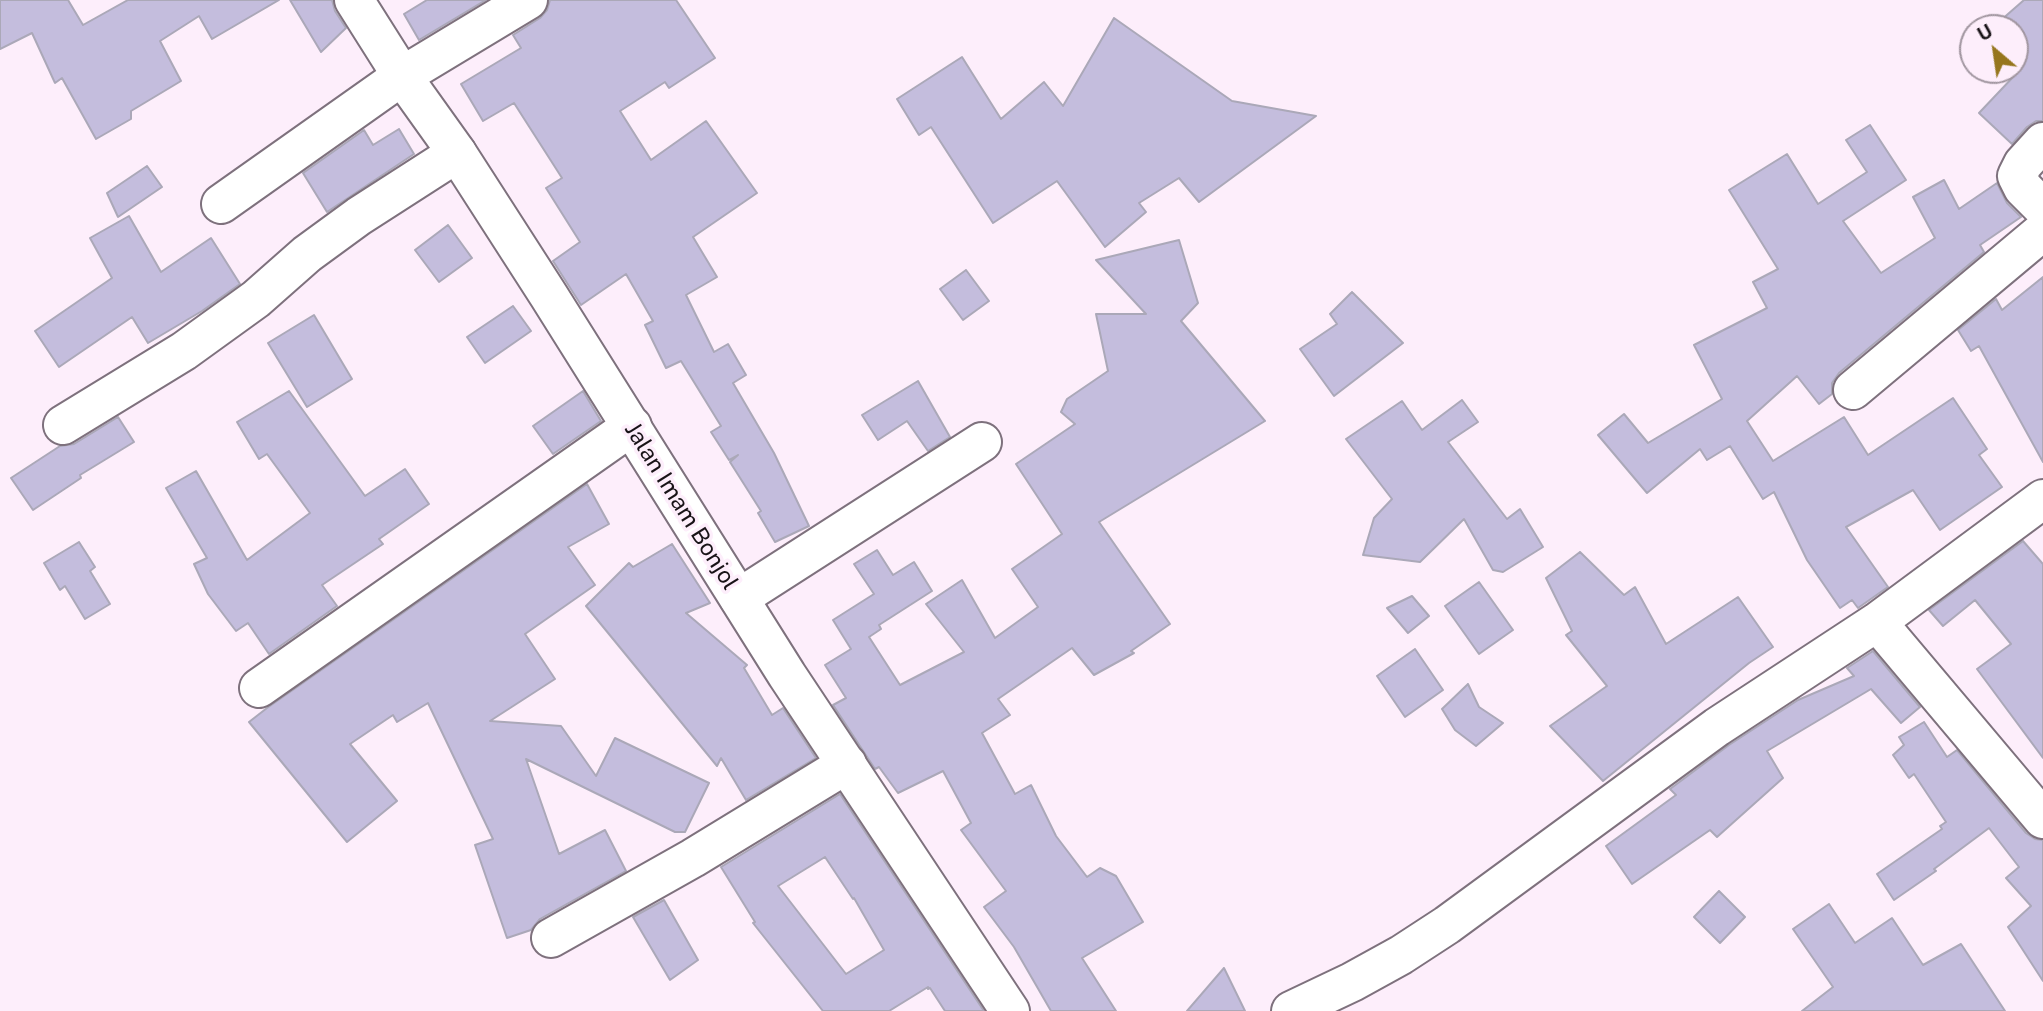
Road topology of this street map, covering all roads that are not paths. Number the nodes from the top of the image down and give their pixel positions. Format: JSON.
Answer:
{"nodes":[{"id":1,"x":354,"y":0,"type":"edge"},
{"id":2,"x":528,"y":0,"type":"edge"},
{"id":3,"x":402,"y":76,"type":"junction"},
{"id":4,"x":2043,"y":142,"type":"edge"},
{"id":5,"x":457,"y":153,"type":"junction"},
{"id":6,"x":221,"y":204,"type":"dead end"},
{"id":7,"x":2043,"y":208,"type":"edge"},
{"id":8,"x":2043,"y":231,"type":"edge"},
{"id":9,"x":1853,"y":390,"type":"dead end"},
{"id":10,"x":63,"y":425,"type":"dead end"},
{"id":11,"x":632,"y":426,"type":"junction"},
{"id":12,"x":982,"y":442,"type":"dead end"},
{"id":13,"x":2043,"y":499,"type":"edge"},
{"id":14,"x":739,"y":598,"type":"junction"},
{"id":15,"x":1877,"y":622,"type":"junction"},
{"id":16,"x":259,"y":688,"type":"dead end"},
{"id":17,"x":847,"y":764,"type":"junction"},
{"id":18,"x":2043,"y":819,"type":"edge"},
{"id":19,"x":551,"y":938,"type":"dead end"},
{"id":20,"x":1010,"y":1011,"type":"edge"},
{"id":21,"x":1291,"y":1011,"type":"edge"}],
"edges":[{"from":1,"to":3,"type":"street","name":"Jalan Imam Bonjol"},
{"from":2,"to":3,"type":"street"},
{"from":3,"to":5,"type":"street","name":"Jalan Imam Bonjol"},
{"from":3,"to":6,"type":"street"},
{"from":4,"to":7,"type":"street"},
{"from":5,"to":10,"type":"street"},
{"from":5,"to":11,"type":"street","name":"Jalan Imam Bonjol"},
{"from":8,"to":9,"type":"street"},
{"from":11,"to":14,"type":"street","name":"Jalan Imam Bonjol"},
{"from":11,"to":16,"type":"street"},
{"from":12,"to":14,"type":"street"},
{"from":13,"to":15,"type":"street"},
{"from":14,"to":17,"type":"street","name":"Jalan Imam Bonjol"},
{"from":15,"to":18,"type":"street"},
{"from":15,"to":21,"type":"street"},
{"from":17,"to":19,"type":"street"},
{"from":17,"to":20,"type":"street","name":"Jalan Imam Bonjol"}]}
